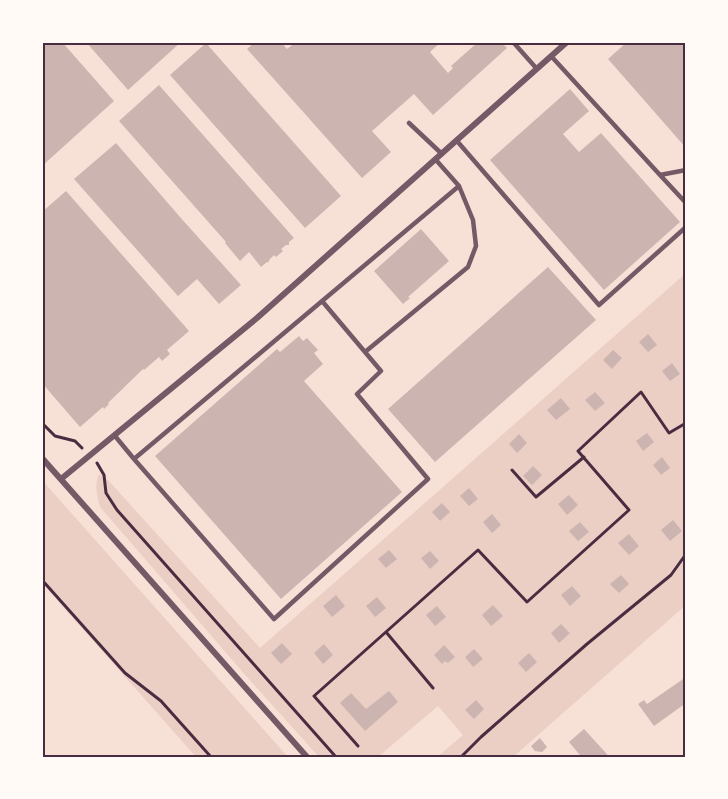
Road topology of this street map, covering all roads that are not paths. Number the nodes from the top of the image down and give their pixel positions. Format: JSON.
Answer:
{"nodes":[{"id":1,"x":513,"y":42,"type":"edge"},
{"id":2,"x":567,"y":42,"type":"edge"},
{"id":3,"x":551,"y":56,"type":"junction"},
{"id":4,"x":537,"y":69,"type":"junction"},
{"id":5,"x":409,"y":123,"type":"dead end"},
{"id":6,"x":457,"y":141,"type":"junction"},
{"id":7,"x":442,"y":154,"type":"junction"},
{"id":8,"x":435,"y":160,"type":"junction"},
{"id":9,"x":686,"y":170,"type":"edge"},
{"id":10,"x":660,"y":175,"type":"junction"},
{"id":11,"x":459,"y":186,"type":"junction"},
{"id":12,"x":686,"y":203,"type":"edge"},
{"id":13,"x":686,"y":227,"type":"edge"},
{"id":14,"x":322,"y":301,"type":"junction"},
{"id":15,"x":365,"y":352,"type":"junction"},
{"id":16,"x":115,"y":436,"type":"junction"},
{"id":17,"x":42,"y":458,"type":"edge"},
{"id":18,"x":134,"y":459,"type":"junction"},
{"id":19,"x":61,"y":479,"type":"junction"},
{"id":20,"x":307,"y":757,"type":"edge"}],
"edges":[{"from":1,"to":4,"type":"lane"},
{"from":2,"to":3,"type":"street"},
{"from":3,"to":4,"type":"street"},
{"from":3,"to":10,"type":"lane"},
{"from":4,"to":6,"type":"street"},
{"from":5,"to":7,"type":"lane"},
{"from":6,"to":7,"type":"street"},
{"from":6,"to":13,"type":"lane"},
{"from":7,"to":8,"type":"street"},
{"from":8,"to":11,"type":"lane"},
{"from":8,"to":16,"type":"street"},
{"from":9,"to":10,"type":"lane"},
{"from":10,"to":12,"type":"lane"},
{"from":11,"to":14,"type":"lane"},
{"from":11,"to":15,"type":"lane"},
{"from":14,"to":15,"type":"lane"},
{"from":14,"to":18,"type":"lane"},
{"from":15,"to":18,"type":"lane"},
{"from":16,"to":18,"type":"lane"},
{"from":16,"to":19,"type":"street"},
{"from":17,"to":19,"type":"street"},
{"from":19,"to":20,"type":"street"}]}
